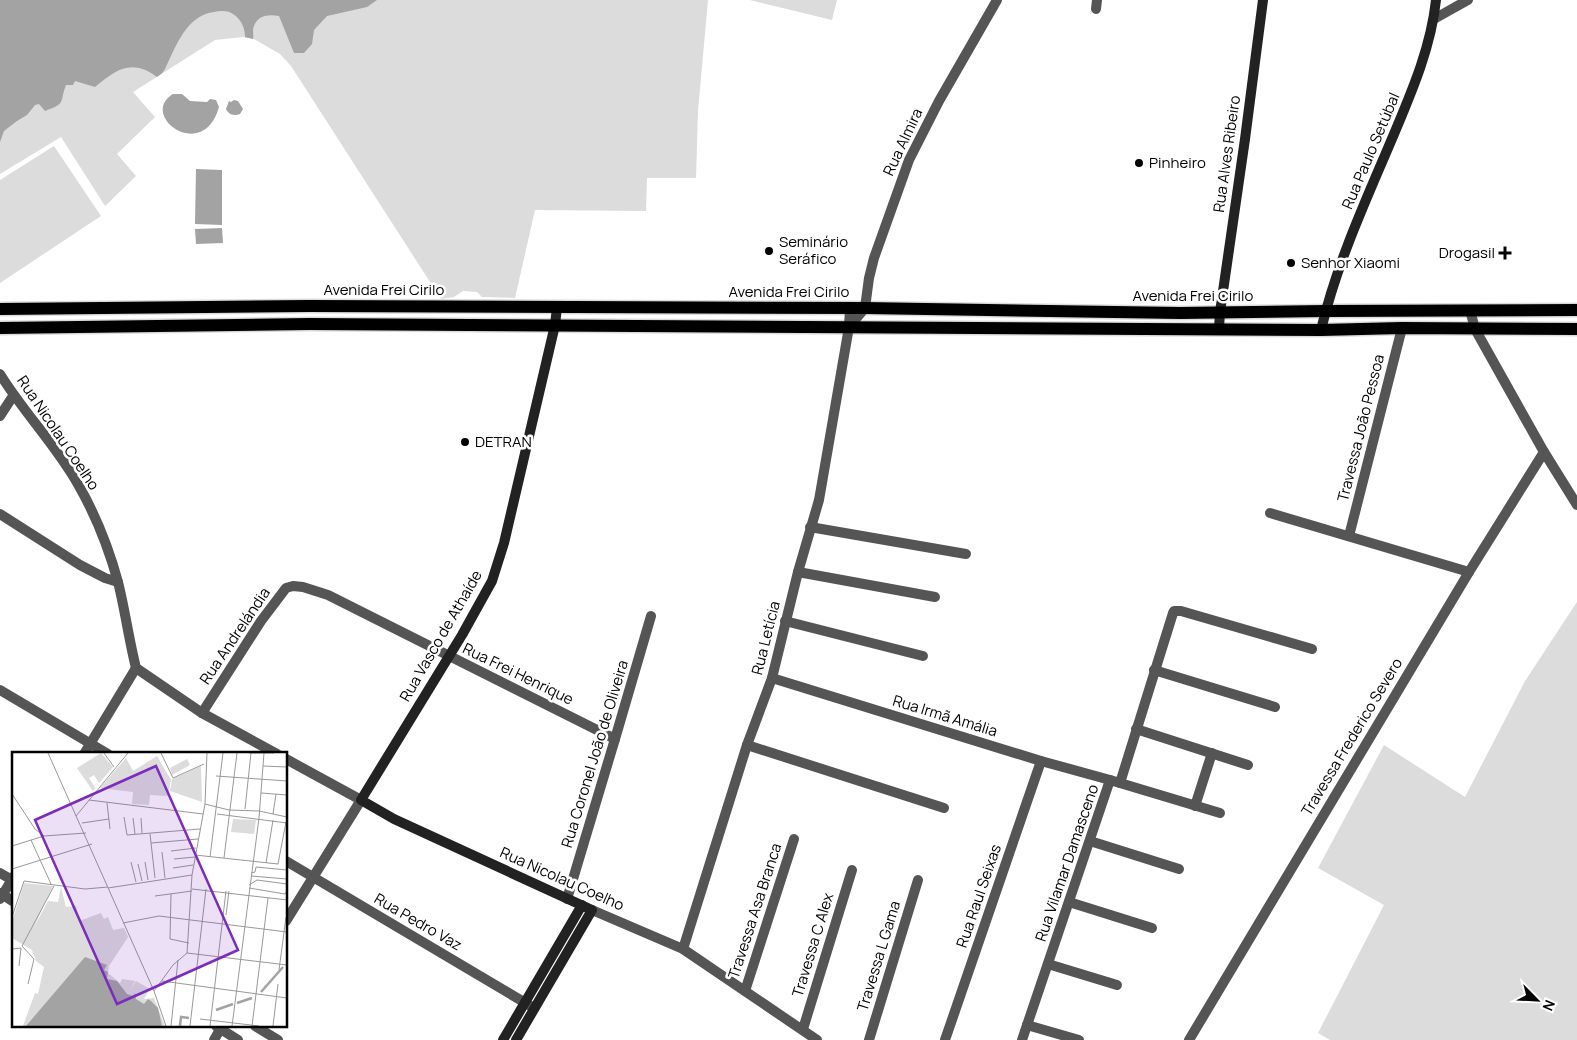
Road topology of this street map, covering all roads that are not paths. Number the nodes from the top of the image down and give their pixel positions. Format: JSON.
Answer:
{"nodes":[{"id":1,"x":997,"y":0,"type":"edge"},
{"id":2,"x":1263,"y":0,"type":"edge"},
{"id":3,"x":1436,"y":0,"type":"edge"},
{"id":4,"x":1468,"y":0,"type":"edge"},
{"id":5,"x":1434,"y":19,"type":"junction"},
{"id":6,"x":557,"y":307,"type":"junction"},
{"id":7,"x":850,"y":308,"type":"junction"},
{"id":8,"x":865,"y":308,"type":"junction"},
{"id":9,"x":0,"y":309,"type":"edge"},
{"id":10,"x":1470,"y":310,"type":"junction"},
{"id":11,"x":1577,"y":310,"type":"edge"},
{"id":12,"x":1325,"y":311,"type":"junction"},
{"id":13,"x":1220,"y":312,"type":"junction"},
{"id":14,"x":556,"y":325,"type":"junction"},
{"id":15,"x":849,"y":327,"type":"junction"},
{"id":16,"x":0,"y":328,"type":"edge"},
{"id":17,"x":1402,"y":328,"type":"junction"},
{"id":18,"x":1219,"y":329,"type":"junction"},
{"id":19,"x":1475,"y":329,"type":"junction"},
{"id":20,"x":1321,"y":330,"type":"junction"},
{"id":21,"x":1577,"y":330,"type":"edge"},
{"id":22,"x":0,"y":374,"type":"edge"},
{"id":23,"x":13,"y":396,"type":"junction"},
{"id":24,"x":0,"y":416,"type":"edge"},
{"id":25,"x":1544,"y":452,"type":"junction"},
{"id":26,"x":1577,"y":505,"type":"edge"},
{"id":27,"x":1270,"y":513,"type":"dead end"},
{"id":28,"x":0,"y":514,"type":"edge"},
{"id":29,"x":810,"y":527,"type":"junction"},
{"id":30,"x":1349,"y":536,"type":"junction"},
{"id":31,"x":966,"y":554,"type":"dead end"},
{"id":32,"x":798,"y":572,"type":"junction"},
{"id":33,"x":1469,"y":572,"type":"junction"},
{"id":34,"x":118,"y":582,"type":"junction"},
{"id":35,"x":328,"y":595,"type":"joint"},
{"id":36,"x":935,"y":597,"type":"dead end"},
{"id":37,"x":651,"y":616,"type":"dead end"},
{"id":38,"x":785,"y":621,"type":"junction"},
{"id":39,"x":1312,"y":649,"type":"dead end"},
{"id":40,"x":448,"y":656,"type":"junction"},
{"id":41,"x":923,"y":656,"type":"dead end"},
{"id":42,"x":136,"y":668,"type":"junction"},
{"id":43,"x":1154,"y":670,"type":"junction"},
{"id":44,"x":772,"y":678,"type":"junction"},
{"id":45,"x":0,"y":690,"type":"edge"},
{"id":46,"x":1275,"y":707,"type":"dead end"},
{"id":47,"x":202,"y":713,"type":"junction"},
{"id":48,"x":1136,"y":729,"type":"junction"},
{"id":49,"x":615,"y":739,"type":"junction"},
{"id":50,"x":90,"y":743,"type":"junction"},
{"id":51,"x":747,"y":745,"type":"junction"},
{"id":52,"x":85,"y":752,"type":"edge"},
{"id":53,"x":105,"y":752,"type":"edge"},
{"id":54,"x":273,"y":752,"type":"edge"},
{"id":55,"x":1212,"y":753,"type":"junction"},
{"id":56,"x":288,"y":760,"type":"edge"},
{"id":57,"x":1041,"y":761,"type":"junction"},
{"id":58,"x":1248,"y":765,"type":"dead end"},
{"id":59,"x":1115,"y":782,"type":"junction"},
{"id":60,"x":360,"y":800,"type":"junction"},
{"id":61,"x":1194,"y":806,"type":"junction"},
{"id":62,"x":944,"y":808,"type":"dead end"},
{"id":63,"x":1220,"y":813,"type":"dead end"},
{"id":64,"x":794,"y":839,"type":"dead end"},
{"id":65,"x":1090,"y":841,"type":"junction"},
{"id":66,"x":288,"y":862,"type":"edge"},
{"id":67,"x":1179,"y":869,"type":"dead end"},
{"id":68,"x":852,"y":870,"type":"dead end"},
{"id":69,"x":0,"y":872,"type":"edge"},
{"id":70,"x":313,"y":877,"type":"junction"},
{"id":71,"x":12,"y":878,"type":"edge"},
{"id":72,"x":12,"y":880,"type":"edge"},
{"id":73,"x":918,"y":880,"type":"dead end"},
{"id":74,"x":1,"y":896,"type":"edge"},
{"id":75,"x":567,"y":899,"type":"junction"},
{"id":76,"x":1068,"y":902,"type":"junction"},
{"id":77,"x":582,"y":905,"type":"junction"},
{"id":78,"x":592,"y":910,"type":"junction"},
{"id":79,"x":288,"y":919,"type":"edge"},
{"id":80,"x":1152,"y":928,"type":"dead end"},
{"id":81,"x":683,"y":949,"type":"junction"},
{"id":82,"x":1048,"y":964,"type":"junction"},
{"id":83,"x":1116,"y":985,"type":"dead end"},
{"id":84,"x":745,"y":991,"type":"junction"},
{"id":85,"x":530,"y":1005,"type":"junction"},
{"id":86,"x":1027,"y":1025,"type":"junction"},
{"id":87,"x":219,"y":1028,"type":"edge"},
{"id":88,"x":220,"y":1028,"type":"edge"},
{"id":89,"x":258,"y":1028,"type":"edge"},
{"id":90,"x":803,"y":1029,"type":"junction"},
{"id":91,"x":214,"y":1040,"type":"edge"},
{"id":92,"x":238,"y":1040,"type":"edge"},
{"id":93,"x":278,"y":1040,"type":"edge"},
{"id":94,"x":503,"y":1040,"type":"edge"},
{"id":95,"x":516,"y":1040,"type":"edge"},
{"id":96,"x":816,"y":1040,"type":"edge"},
{"id":97,"x":869,"y":1040,"type":"edge"},
{"id":98,"x":945,"y":1040,"type":"edge"},
{"id":99,"x":1022,"y":1040,"type":"edge"},
{"id":100,"x":1079,"y":1040,"type":"edge"},
{"id":101,"x":1189,"y":1040,"type":"edge"}],
"edges":[{"from":1,"to":8,"type":"street","name":"Rua Almira"},
{"from":2,"to":13,"type":"street","name":"Rua Alves Ribeiro"},
{"from":3,"to":5,"type":"street","name":"Rua Paulo Setúbal"},
{"from":4,"to":5,"type":"street"},
{"from":5,"to":12,"type":"street","name":"Rua Paulo Setúbal"},
{"from":6,"to":7,"type":"main road","name":"Avenida Frei Cirilo"},
{"from":6,"to":9,"type":"main road","name":"Avenida Frei Cirilo"},
{"from":6,"to":14,"type":"street","name":"Rua Vasco de Athaíde"},
{"from":7,"to":8,"type":"main road","name":"Avenida Frei Cirilo"},
{"from":7,"to":15,"type":"street","name":"Rua Letícia"},
{"from":8,"to":13,"type":"main road","name":"Avenida Frei Cirilo"},
{"from":8,"to":15,"type":"street"},
{"from":10,"to":11,"type":"main road","name":"Avenida Frei Cirilo"},
{"from":10,"to":12,"type":"main road","name":"Avenida Frei Cirilo"},
{"from":10,"to":19,"type":"street"},
{"from":12,"to":13,"type":"main road","name":"Avenida Frei Cirilo"},
{"from":12,"to":20,"type":"street","name":"Rua Paulo Setúbal"},
{"from":13,"to":18,"type":"street","name":"Rua Alves Ribeiro"},
{"from":14,"to":15,"type":"main road"},
{"from":14,"to":16,"type":"main road"},
{"from":14,"to":40,"type":"street","name":"Rua Vasco de Athaíde"},
{"from":15,"to":18,"type":"main road"},
{"from":15,"to":29,"type":"street","name":"Rua Letícia"},
{"from":17,"to":19,"type":"main road"},
{"from":17,"to":20,"type":"main road"},
{"from":17,"to":30,"type":"street","name":"Travessa João Pessoa"},
{"from":18,"to":20,"type":"main road"},
{"from":19,"to":21,"type":"main road"},
{"from":19,"to":25,"type":"street"},
{"from":22,"to":23,"type":"street","name":"Rua Nicolau Coelho"},
{"from":23,"to":24,"type":"street"},
{"from":23,"to":34,"type":"street","name":"Rua Nicolau Coelho"},
{"from":25,"to":26,"type":"street"},
{"from":25,"to":33,"type":"street","name":"Travessa Frederico Severo"},
{"from":27,"to":30,"type":"street"},
{"from":28,"to":34,"type":"street"},
{"from":29,"to":31,"type":"street"},
{"from":29,"to":32,"type":"street","name":"Rua Letícia"},
{"from":30,"to":33,"type":"street"},
{"from":32,"to":36,"type":"street"},
{"from":32,"to":38,"type":"street","name":"Rua Letícia"},
{"from":33,"to":101,"type":"street","name":"Travessa Frederico Severo"},
{"from":34,"to":42,"type":"street","name":"Rua Nicolau Coelho"},
{"from":35,"to":40,"type":"street","name":"Rua Frei Henrique"},
{"from":35,"to":47,"type":"street","name":"Rua Andrelándia"},
{"from":37,"to":49,"type":"street","name":"Rua Coronel João de Oliveira"},
{"from":38,"to":41,"type":"street"},
{"from":38,"to":44,"type":"street","name":"Rua Letícia"},
{"from":39,"to":43,"type":"street","name":"Rua Vilamar Damasceno"},
{"from":40,"to":49,"type":"street","name":"Rua Frei Henrique"},
{"from":40,"to":60,"type":"street","name":"Rua Vasco de Athaíde"},
{"from":42,"to":47,"type":"street"},
{"from":42,"to":50,"type":"street"},
{"from":43,"to":46,"type":"street"},
{"from":43,"to":48,"type":"street","name":"Rua Vilamar Damasceno"},
{"from":44,"to":51,"type":"street","name":"Rua Letícia"},
{"from":44,"to":57,"type":"street","name":"Rua Irmã Amália"},
{"from":45,"to":50,"type":"street"},
{"from":47,"to":54,"type":"street"},
{"from":48,"to":55,"type":"street"},
{"from":48,"to":59,"type":"street","name":"Rua Vilamar Damasceno"},
{"from":49,"to":75,"type":"street","name":"Rua Coronel João de Oliveira"},
{"from":50,"to":52,"type":"street"},
{"from":50,"to":53,"type":"street"},
{"from":51,"to":62,"type":"street"},
{"from":51,"to":81,"type":"street","name":"Rua Letícia"},
{"from":55,"to":58,"type":"street"},
{"from":55,"to":61,"type":"street"},
{"from":56,"to":60,"type":"street","name":"Rua Nicolau Coelho"},
{"from":57,"to":59,"type":"street","name":"Rua Irmã Amália"},
{"from":57,"to":98,"type":"street","name":"Rua Raul Seixas"},
{"from":59,"to":61,"type":"street","name":"Rua Irmã Amália"},
{"from":59,"to":65,"type":"street","name":"Rua Vilamar Damasceno"},
{"from":60,"to":70,"type":"street","name":"Rua Vasco de Athaíde"},
{"from":60,"to":75,"type":"street","name":"Rua Nicolau Coelho"},
{"from":61,"to":63,"type":"street","name":"Rua Irmã Amália"},
{"from":64,"to":84,"type":"street","name":"Travessa Asa Branca"},
{"from":65,"to":67,"type":"street"},
{"from":65,"to":76,"type":"street","name":"Rua Vilamar Damasceno"},
{"from":66,"to":70,"type":"street","name":"Rua Pedro Vaz"},
{"from":68,"to":90,"type":"street","name":"Travessa C Alex"},
{"from":69,"to":71,"type":"street"},
{"from":70,"to":79,"type":"street","name":"Rua Vasco de Athaíde"},
{"from":70,"to":85,"type":"street","name":"Rua Pedro Vaz"},
{"from":72,"to":74,"type":"street"},
{"from":73,"to":97,"type":"street","name":"Travessa L Gama"},
{"from":75,"to":77,"type":"street","name":"Rua Nicolau Coelho"},
{"from":76,"to":80,"type":"street"},
{"from":76,"to":82,"type":"street","name":"Rua Vilamar Damasceno"},
{"from":77,"to":78,"type":"street","name":"Rua Nicolau Coelho"},
{"from":77,"to":85,"type":"street"},
{"from":78,"to":81,"type":"street","name":"Rua Nicolau Coelho"},
{"from":78,"to":85,"type":"street"},
{"from":81,"to":84,"type":"street","name":"Rua Nicolau Coelho"},
{"from":82,"to":83,"type":"street"},
{"from":82,"to":86,"type":"street","name":"Rua Vilamar Damasceno"},
{"from":84,"to":90,"type":"street","name":"Rua Nicolau Coelho"},
{"from":85,"to":94,"type":"street"},
{"from":85,"to":95,"type":"street"},
{"from":86,"to":99,"type":"street","name":"Rua Vilamar Damasceno"},
{"from":86,"to":100,"type":"street"},
{"from":87,"to":91,"type":"street"},
{"from":88,"to":92,"type":"street"},
{"from":89,"to":93,"type":"street"},
{"from":90,"to":96,"type":"street","name":"Rua Nicolau Coelho"}]}
